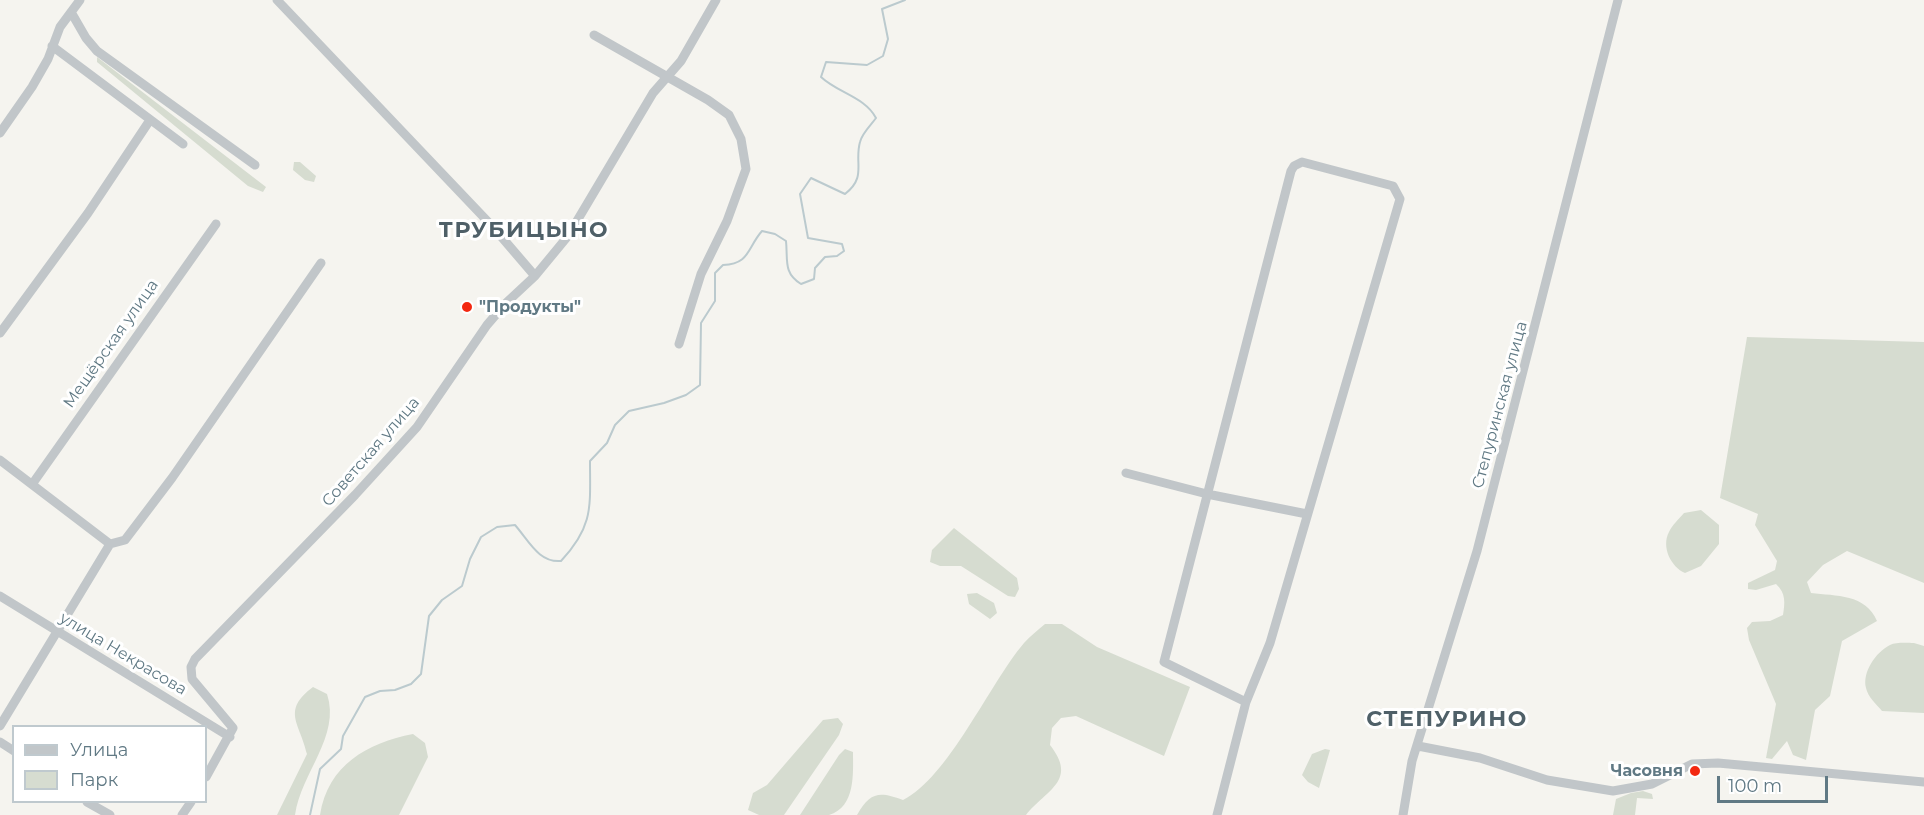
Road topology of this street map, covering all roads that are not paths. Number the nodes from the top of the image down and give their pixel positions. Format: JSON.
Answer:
{"nodes":[{"id":1,"x":80,"y":0,"type":"edge"},
{"id":2,"x":277,"y":0,"type":"edge"},
{"id":3,"x":716,"y":0,"type":"edge"},
{"id":4,"x":1618,"y":0,"type":"edge"},
{"id":5,"x":71,"y":12,"type":"junction"},
{"id":6,"x":594,"y":35,"type":"dead end"},
{"id":7,"x":52,"y":46,"type":"junction"},
{"id":8,"x":667,"y":77,"type":"junction"},
{"id":9,"x":150,"y":120,"type":"junction"},
{"id":10,"x":0,"y":134,"type":"edge"},
{"id":11,"x":183,"y":144,"type":"dead end"},
{"id":12,"x":255,"y":165,"type":"dead end"},
{"id":13,"x":216,"y":224,"type":"dead end"},
{"id":14,"x":321,"y":263,"type":"dead end"},
{"id":15,"x":535,"y":276,"type":"junction"},
{"id":16,"x":0,"y":333,"type":"edge"},
{"id":17,"x":679,"y":344,"type":"dead end"},
{"id":18,"x":0,"y":460,"type":"edge"},
{"id":19,"x":1126,"y":473,"type":"dead end"},
{"id":20,"x":33,"y":483,"type":"junction"},
{"id":21,"x":1207,"y":494,"type":"junction"},
{"id":22,"x":1307,"y":514,"type":"junction"},
{"id":23,"x":110,"y":544,"type":"junction"},
{"id":24,"x":0,"y":596,"type":"edge"},
{"id":25,"x":56,"y":630,"type":"junction"},
{"id":26,"x":1246,"y":702,"type":"junction"},
{"id":27,"x":0,"y":726,"type":"edge"},
{"id":28,"x":230,"y":737,"type":"junction"},
{"id":29,"x":1418,"y":746,"type":"junction"},
{"id":30,"x":207,"y":775,"type":"edge"},
{"id":31,"x":1924,"y":782,"type":"edge"},
{"id":32,"x":90,"y":803,"type":"edge"},
{"id":33,"x":110,"y":815,"type":"edge"},
{"id":34,"x":1217,"y":815,"type":"edge"},
{"id":35,"x":1403,"y":815,"type":"edge"}],
"edges":[{"from":1,"to":5,"type":"street"},
{"from":2,"to":15,"type":"street"},
{"from":3,"to":8,"type":"street"},
{"from":4,"to":29,"type":"street","name":"Степуринская улица"},
{"from":5,"to":7,"type":"street"},
{"from":5,"to":12,"type":"street"},
{"from":6,"to":8,"type":"street"},
{"from":7,"to":9,"type":"street"},
{"from":7,"to":10,"type":"street"},
{"from":8,"to":15,"type":"street"},
{"from":8,"to":17,"type":"street"},
{"from":9,"to":11,"type":"street"},
{"from":9,"to":16,"type":"street"},
{"from":13,"to":20,"type":"street","name":"Мещёрская улица"},
{"from":14,"to":23,"type":"street"},
{"from":15,"to":28,"type":"street","name":"Советская улица"},
{"from":18,"to":20,"type":"street"},
{"from":19,"to":21,"type":"street"},
{"from":20,"to":23,"type":"street"},
{"from":21,"to":22,"type":"street"},
{"from":21,"to":22,"type":"street"},
{"from":21,"to":26,"type":"street"},
{"from":22,"to":26,"type":"street"},
{"from":23,"to":25,"type":"street"},
{"from":24,"to":25,"type":"street","name":"улица Некрасова"},
{"from":25,"to":27,"type":"street"},
{"from":25,"to":28,"type":"street","name":"улица Некрасова"},
{"from":26,"to":34,"type":"street"},
{"from":28,"to":30,"type":"street"},
{"from":29,"to":31,"type":"street"},
{"from":29,"to":35,"type":"street","name":"Степуринская улица"},
{"from":32,"to":33,"type":"street"}]}
